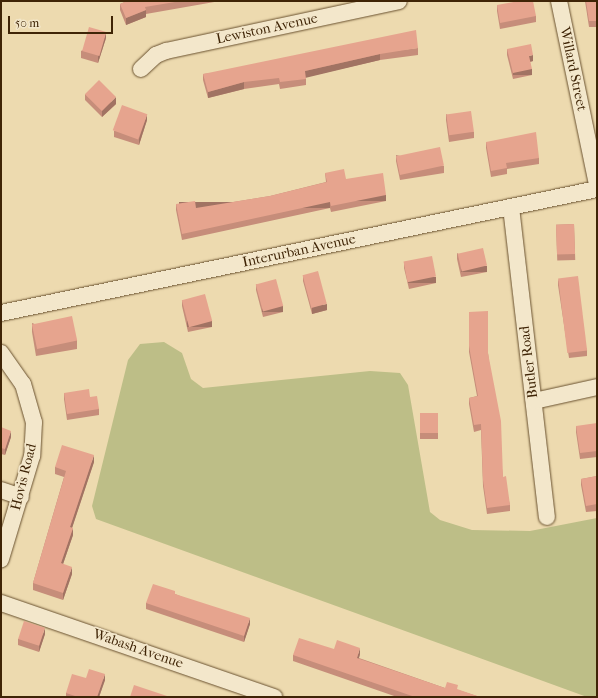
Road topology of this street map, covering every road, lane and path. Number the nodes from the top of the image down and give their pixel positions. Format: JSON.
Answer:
{"nodes":[{"id":1,"x":399,"y":1,"type":"edge"},
{"id":2,"x":559,"y":1,"type":"edge"},
{"id":3,"x":142,"y":69,"type":"dead end"},
{"id":4,"x":597,"y":184,"type":"edge"},
{"id":5,"x":597,"y":189,"type":"edge"},
{"id":6,"x":512,"y":207,"type":"junction"},
{"id":7,"x":1,"y":313,"type":"edge"},
{"id":8,"x":1,"y":353,"type":"edge"},
{"id":9,"x":597,"y":387,"type":"edge"},
{"id":10,"x":534,"y":400,"type":"junction"},
{"id":11,"x":1,"y":490,"type":"edge"},
{"id":12,"x":21,"y":496,"type":"junction"},
{"id":13,"x":547,"y":517,"type":"dead end"},
{"id":14,"x":1,"y":559,"type":"edge"},
{"id":15,"x":1,"y":603,"type":"edge"},
{"id":16,"x":274,"y":697,"type":"edge"}],
"edges":[{"from":1,"to":3,"type":"street","name":"Lewiston Avenue"},
{"from":2,"to":4,"type":"street","name":"Willard Street"},
{"from":5,"to":6,"type":"street","name":"Interurban Avenue"},
{"from":6,"to":7,"type":"street","name":"Interurban Avenue"},
{"from":6,"to":10,"type":"street","name":"Butler Road"},
{"from":8,"to":12,"type":"street","name":"Hovis Road"},
{"from":9,"to":10,"type":"street"},
{"from":10,"to":13,"type":"street","name":"Butler Road"},
{"from":11,"to":12,"type":"street"},
{"from":12,"to":14,"type":"street","name":"Hovis Road"},
{"from":15,"to":16,"type":"street","name":"Wabash Avenue"}]}
